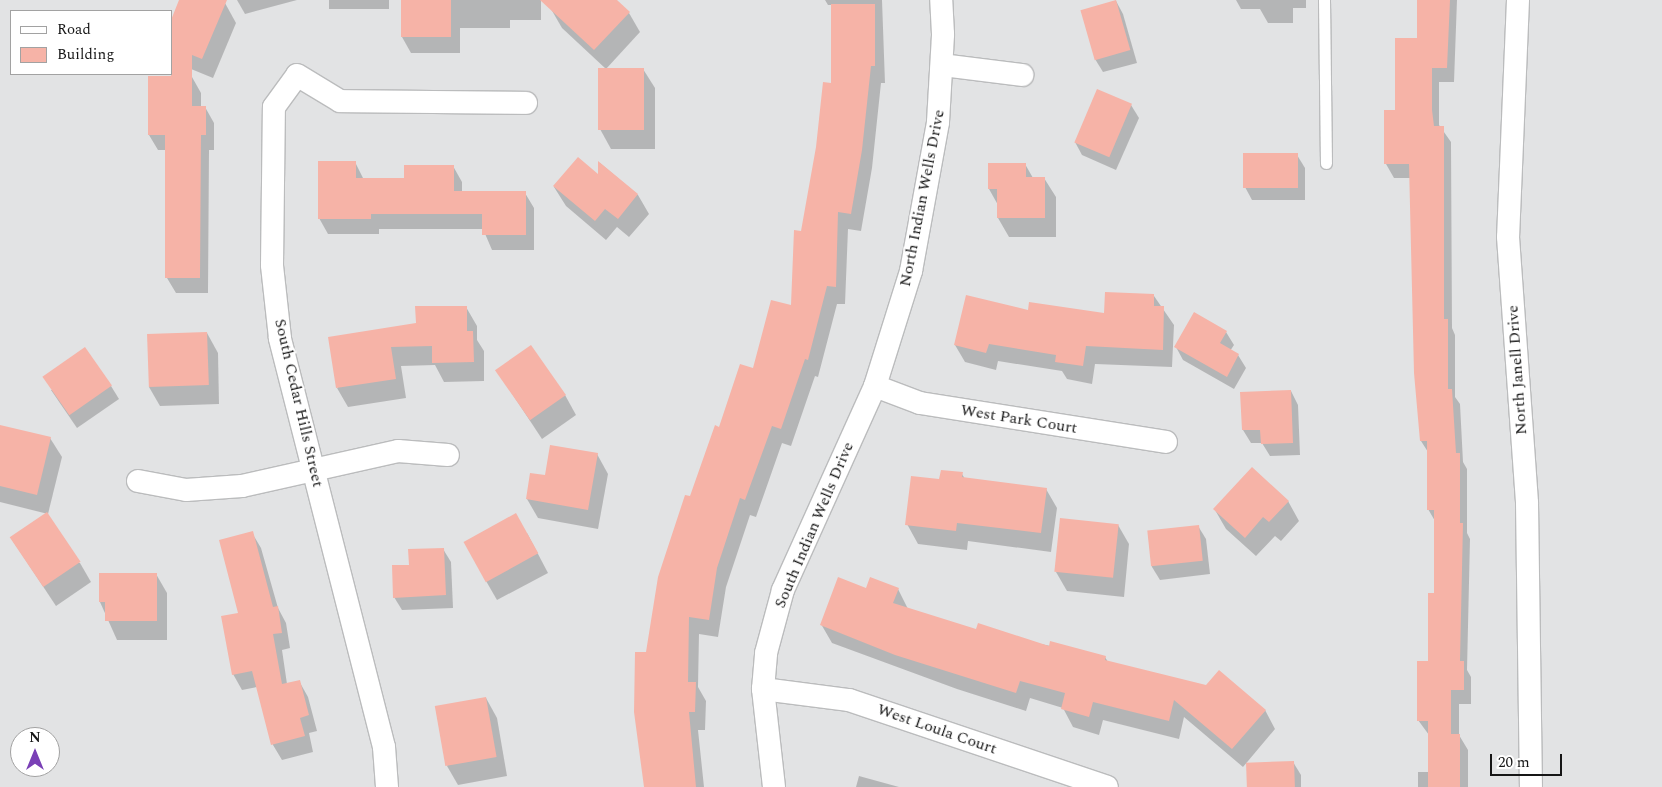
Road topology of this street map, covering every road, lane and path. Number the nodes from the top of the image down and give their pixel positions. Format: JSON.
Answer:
{"nodes":[{"id":1,"x":941,"y":0,"type":"edge"},
{"id":2,"x":1324,"y":0,"type":"edge"},
{"id":3,"x":1518,"y":0,"type":"edge"},
{"id":4,"x":942,"y":65,"type":"junction"},
{"id":5,"x":1022,"y":75,"type":"dead end"},
{"id":6,"x":526,"y":104,"type":"dead end"},
{"id":7,"x":1326,"y":163,"type":"dead end"},
{"id":8,"x":874,"y":386,"type":"junction"},
{"id":9,"x":1166,"y":442,"type":"dead end"},
{"id":10,"x":448,"y":455,"type":"dead end"},
{"id":11,"x":313,"y":468,"type":"junction"},
{"id":12,"x":138,"y":481,"type":"dead end"},
{"id":13,"x":763,"y":689,"type":"junction"},
{"id":14,"x":387,"y":787,"type":"edge"},
{"id":15,"x":774,"y":787,"type":"edge"},
{"id":16,"x":1106,"y":787,"type":"edge"},
{"id":17,"x":1532,"y":787,"type":"edge"}],
"edges":[{"from":1,"to":4,"type":"street","name":"North Indian Wells Drive"},
{"from":2,"to":7,"type":"lane"},
{"from":3,"to":17,"type":"street","name":"North Janell Drive"},
{"from":4,"to":5,"type":"street"},
{"from":4,"to":8,"type":"street","name":"North Indian Wells Drive"},
{"from":6,"to":11,"type":"street","name":"South Cedar Hills Street"},
{"from":8,"to":9,"type":"street","name":"West Park Court"},
{"from":8,"to":13,"type":"street","name":"South Indian Wells Drive"},
{"from":10,"to":11,"type":"street"},
{"from":11,"to":12,"type":"street"},
{"from":11,"to":14,"type":"street","name":"South Cedar Hills Street"},
{"from":13,"to":15,"type":"street","name":"South Indian Wells Drive"},
{"from":13,"to":16,"type":"street","name":"West Loula Court"}]}
